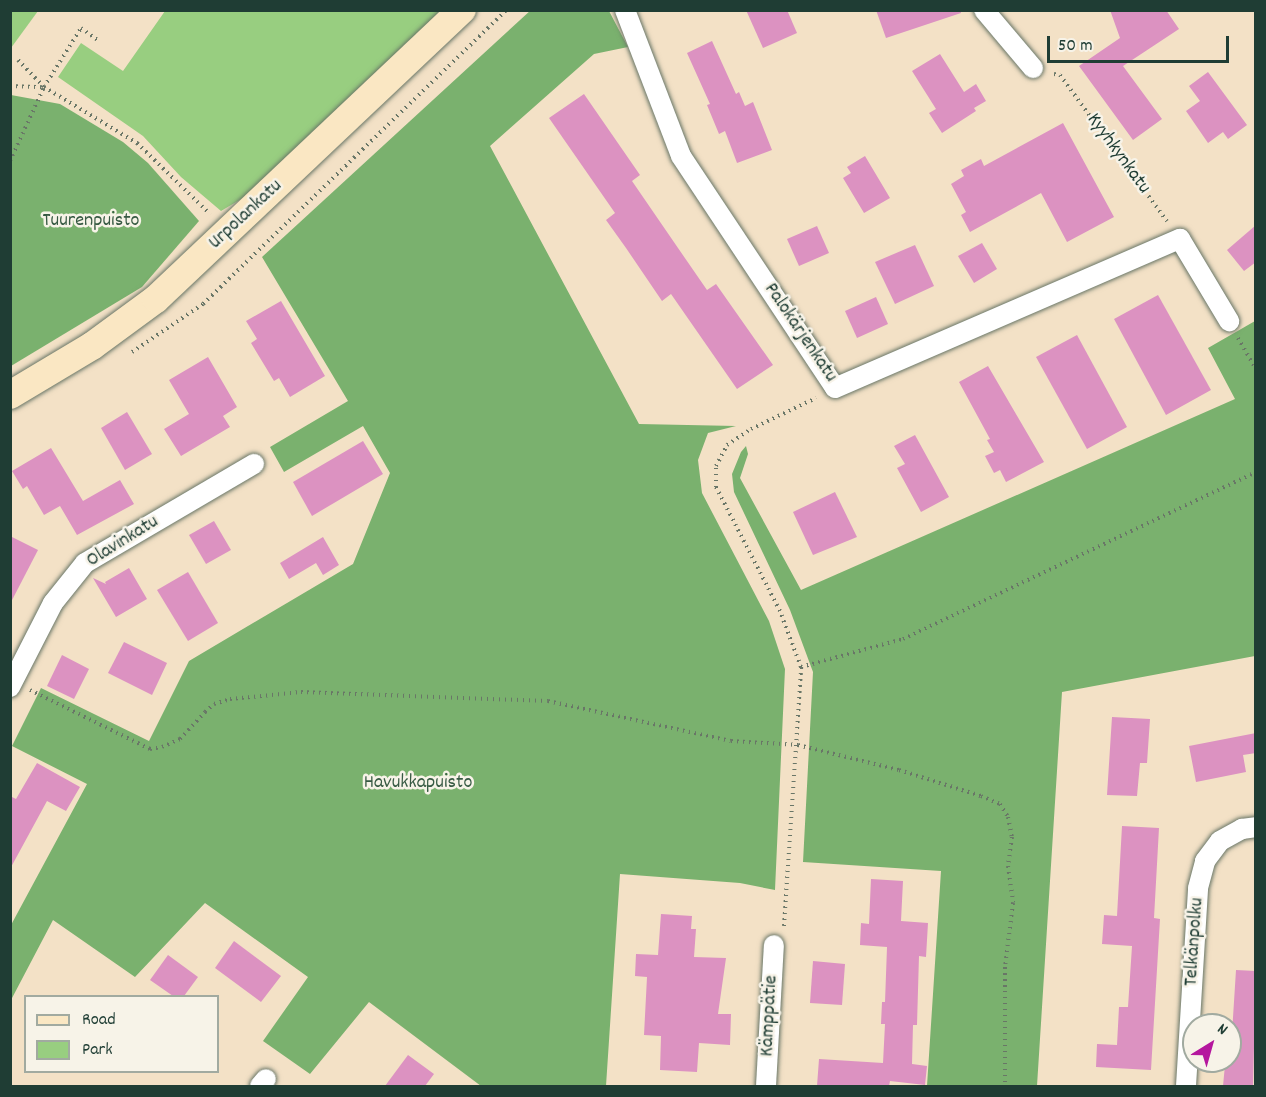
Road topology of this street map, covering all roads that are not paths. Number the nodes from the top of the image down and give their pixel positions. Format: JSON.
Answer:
{"nodes":[{"id":1,"x":462,"y":10,"type":"edge"},
{"id":2,"x":625,"y":10,"type":"edge"},
{"id":3,"x":984,"y":10,"type":"edge"},
{"id":4,"x":1033,"y":69,"type":"road end"},
{"id":5,"x":1229,"y":321,"type":"road end"},
{"id":6,"x":10,"y":395,"type":"edge"},
{"id":7,"x":254,"y":464,"type":"dead end"},
{"id":8,"x":12,"y":685,"type":"edge"},
{"id":9,"x":1256,"y":826,"type":"edge"},
{"id":10,"x":774,"y":945,"type":"road end"},
{"id":11,"x":766,"y":1086,"type":"edge"},
{"id":12,"x":1186,"y":1086,"type":"edge"}],
"edges":[{"from":1,"to":6,"type":"main road","name":"Urpolankatu"},
{"from":2,"to":5,"type":"street","name":"Palokärjenkatu"},
{"from":3,"to":4,"type":"street"},
{"from":7,"to":8,"type":"street","name":"Olavinkatu"},
{"from":9,"to":12,"type":"street","name":"Telkänpolku"},
{"from":10,"to":11,"type":"street","name":"Kämppätie"}]}
